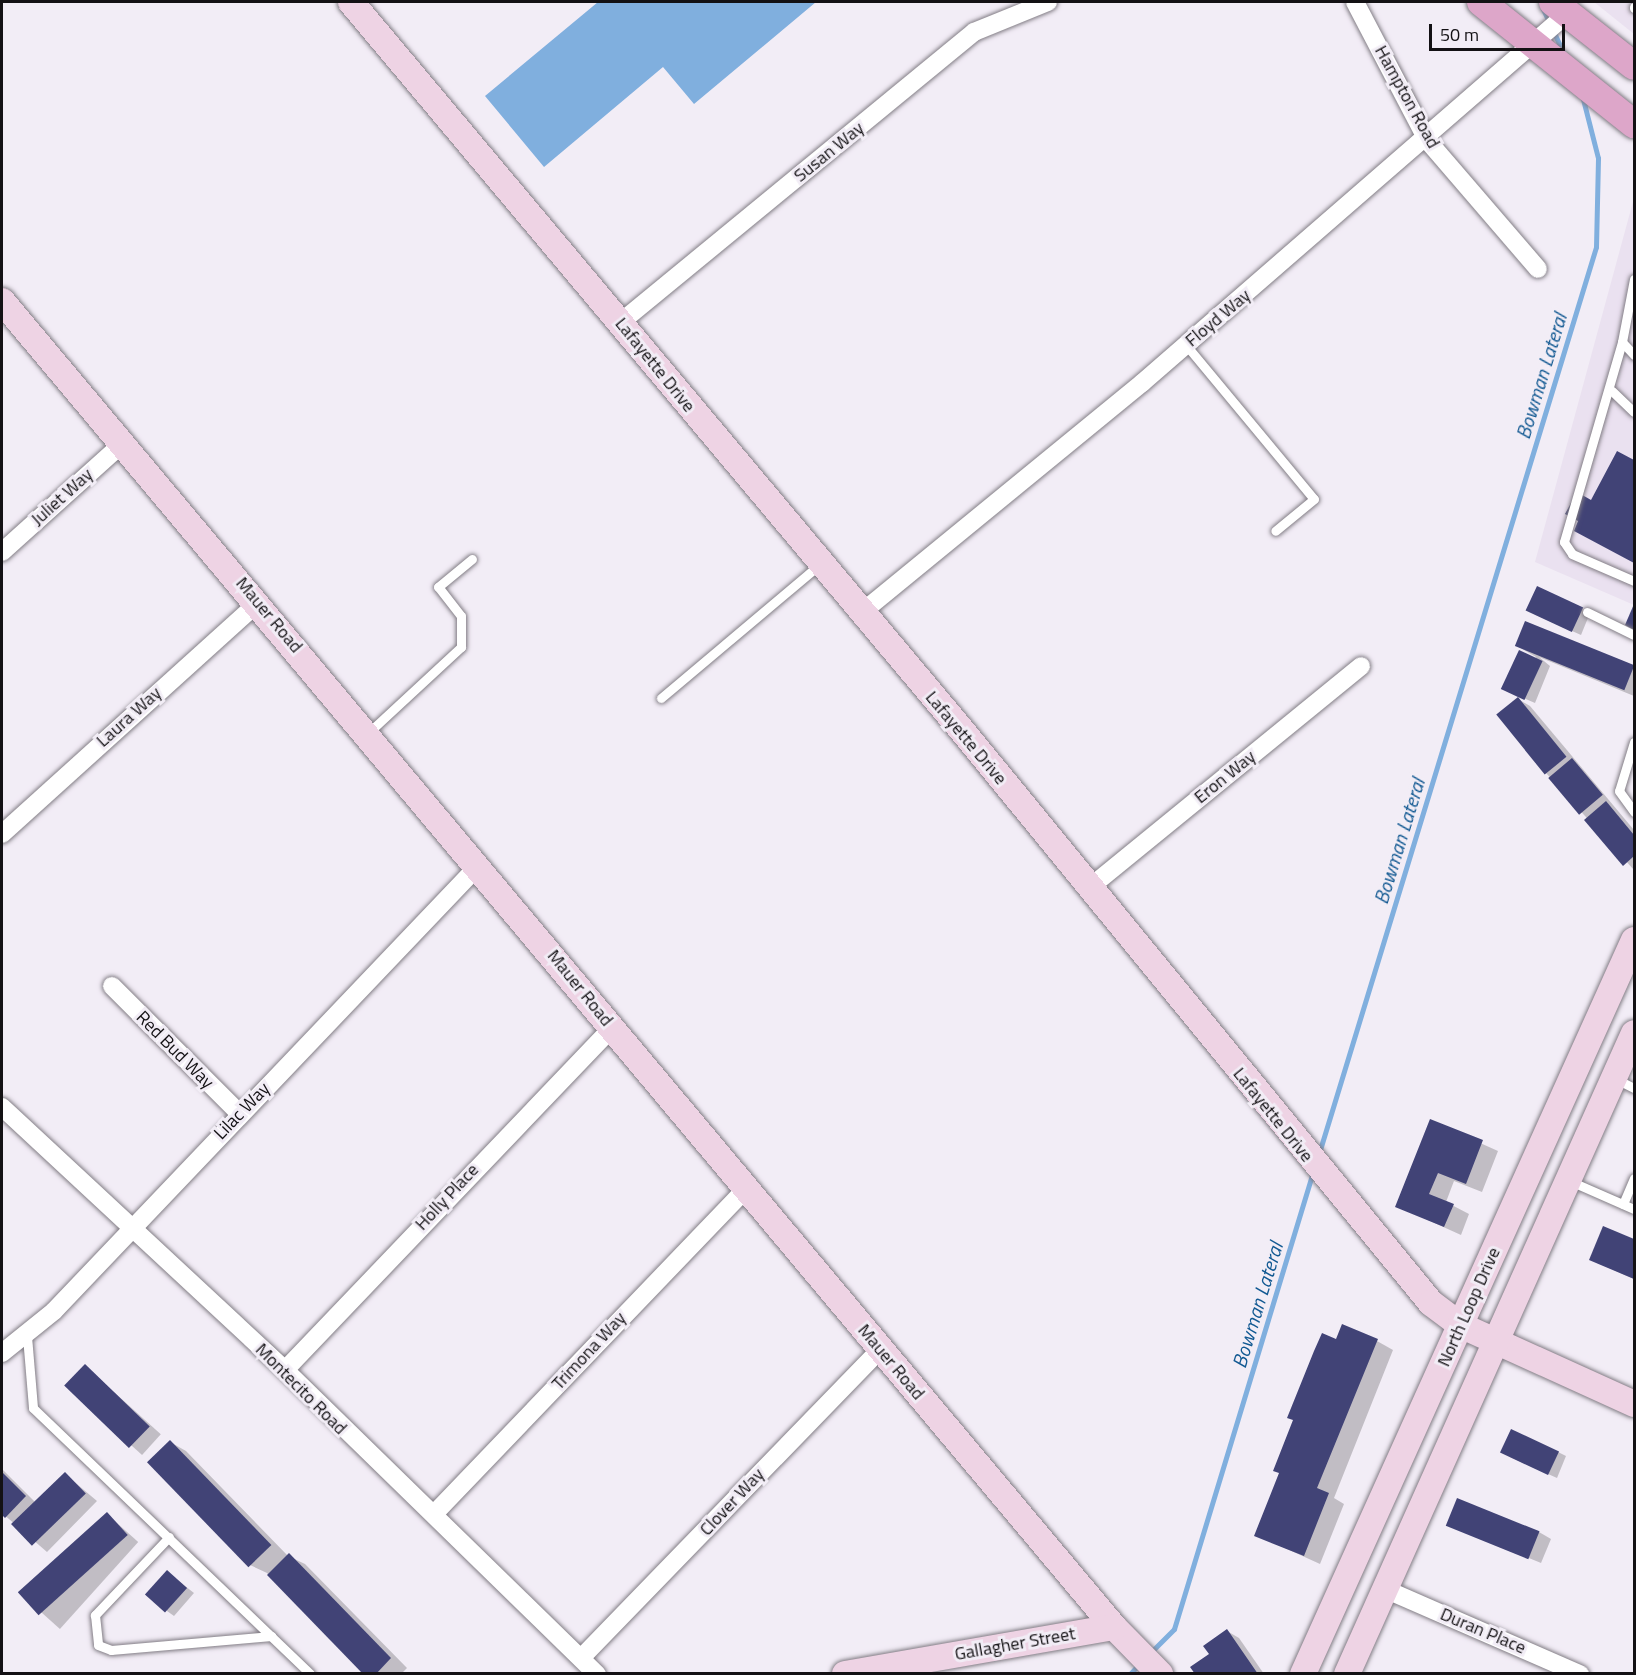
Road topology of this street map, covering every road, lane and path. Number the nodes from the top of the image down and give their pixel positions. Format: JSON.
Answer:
{"nodes":[{"id":1,"x":351,"y":2,"type":"edge"},
{"id":2,"x":1048,"y":2,"type":"edge"},
{"id":3,"x":1355,"y":2,"type":"edge"},
{"id":4,"x":1481,"y":2,"type":"edge"},
{"id":5,"x":1560,"y":7,"type":"edge"},
{"id":6,"x":1534,"y":45,"type":"junction"},
{"id":7,"x":1633,"y":62,"type":"edge"},
{"id":8,"x":1635,"y":124,"type":"edge"},
{"id":9,"x":1427,"y":140,"type":"junction"},
{"id":10,"x":1538,"y":269,"type":"dead end"},
{"id":11,"x":1635,"y":279,"type":"edge"},
{"id":12,"x":2,"y":301,"type":"edge"},
{"id":13,"x":621,"y":322,"type":"junction"},
{"id":14,"x":1622,"y":342,"type":"junction"},
{"id":15,"x":1186,"y":345,"type":"junction"},
{"id":16,"x":1635,"y":355,"type":"edge"},
{"id":17,"x":1612,"y":391,"type":"junction"},
{"id":18,"x":1635,"y":412,"type":"edge"},
{"id":19,"x":123,"y":443,"type":"junction"},
{"id":20,"x":1275,"y":531,"type":"dead end"},
{"id":21,"x":2,"y":552,"type":"edge"},
{"id":22,"x":472,"y":559,"type":"dead end"},
{"id":23,"x":819,"y":565,"type":"junction"},
{"id":24,"x":1635,"y":581,"type":"edge"},
{"id":25,"x":258,"y":603,"type":"junction"},
{"id":26,"x":1587,"y":612,"type":"dead end"},
{"id":27,"x":861,"y":613,"type":"junction"},
{"id":28,"x":1635,"y":635,"type":"edge"},
{"id":29,"x":1361,"y":666,"type":"dead end"},
{"id":30,"x":662,"y":698,"type":"dead end"},
{"id":31,"x":368,"y":733,"type":"junction"},
{"id":32,"x":1635,"y":742,"type":"edge"},
{"id":33,"x":1635,"y":812,"type":"edge"},
{"id":34,"x":2,"y":834,"type":"edge"},
{"id":35,"x":479,"y":865,"type":"junction"},
{"id":36,"x":1089,"y":888,"type":"junction"},
{"id":37,"x":1635,"y":940,"type":"edge"},
{"id":38,"x":112,"y":986,"type":"dead end"},
{"id":39,"x":612,"y":1028,"type":"junction"},
{"id":40,"x":1635,"y":1033,"type":"edge"},
{"id":41,"x":1624,"y":1083,"type":"edge"},
{"id":42,"x":2,"y":1107,"type":"edge"},
{"id":43,"x":239,"y":1113,"type":"junction"},
{"id":44,"x":1635,"y":1178,"type":"edge"},
{"id":45,"x":1568,"y":1180,"type":"junction"},
{"id":46,"x":745,"y":1190,"type":"junction"},
{"id":47,"x":1623,"y":1204,"type":"junction"},
{"id":48,"x":1635,"y":1209,"type":"edge"},
{"id":49,"x":130,"y":1230,"type":"junction"},
{"id":50,"x":1460,"y":1325,"type":"junction"},
{"id":51,"x":27,"y":1336,"type":"junction"},
{"id":52,"x":1494,"y":1340,"type":"junction"},
{"id":53,"x":881,"y":1349,"type":"junction"},
{"id":54,"x":2,"y":1353,"type":"edge"},
{"id":55,"x":285,"y":1370,"type":"junction"},
{"id":56,"x":1635,"y":1404,"type":"edge"},
{"id":57,"x":434,"y":1514,"type":"junction"},
{"id":58,"x":169,"y":1537,"type":"junction"},
{"id":59,"x":1385,"y":1589,"type":"junction"},
{"id":60,"x":1114,"y":1627,"type":"junction"},
{"id":61,"x":271,"y":1636,"type":"junction"},
{"id":62,"x":583,"y":1656,"type":"junction"},
{"id":63,"x":1159,"y":1672,"type":"edge"},
{"id":64,"x":310,"y":1674,"type":"edge"},
{"id":65,"x":597,"y":1674,"type":"edge"},
{"id":66,"x":845,"y":1674,"type":"edge"},
{"id":67,"x":1303,"y":1674,"type":"edge"},
{"id":68,"x":1347,"y":1674,"type":"edge"},
{"id":69,"x":1580,"y":1674,"type":"edge"}],
"edges":[{"from":1,"to":13,"type":"street","name":"Lafayette Drive"},
{"from":2,"to":13,"type":"street","name":"Susan Way"},
{"from":3,"to":9,"type":"street","name":"Hampton Road"},
{"from":4,"to":6,"type":"main road"},
{"from":5,"to":6,"type":"street","name":"Floyd Way"},
{"from":5,"to":7,"type":"main road"},
{"from":6,"to":8,"type":"main road"},
{"from":6,"to":9,"type":"street","name":"Floyd Way"},
{"from":9,"to":10,"type":"street","name":"Hampton Road"},
{"from":9,"to":15,"type":"street","name":"Floyd Way"},
{"from":11,"to":14,"type":"lane"},
{"from":12,"to":19,"type":"street","name":"Mauer Road"},
{"from":13,"to":23,"type":"street","name":"Lafayette Drive"},
{"from":14,"to":16,"type":"lane"},
{"from":14,"to":17,"type":"lane"},
{"from":15,"to":20,"type":"lane"},
{"from":15,"to":27,"type":"street","name":"Floyd Way"},
{"from":17,"to":18,"type":"lane"},
{"from":17,"to":24,"type":"lane"},
{"from":19,"to":21,"type":"street","name":"Juliet Way"},
{"from":19,"to":25,"type":"street","name":"Mauer Road"},
{"from":22,"to":31,"type":"lane"},
{"from":23,"to":27,"type":"street","name":"Lafayette Drive"},
{"from":23,"to":30,"type":"lane"},
{"from":25,"to":31,"type":"street","name":"Mauer Road"},
{"from":25,"to":34,"type":"street","name":"Laura Way"},
{"from":26,"to":28,"type":"lane"},
{"from":27,"to":36,"type":"street","name":"Lafayette Drive"},
{"from":29,"to":36,"type":"street","name":"Eron Way"},
{"from":31,"to":35,"type":"street","name":"Mauer Road"},
{"from":32,"to":33,"type":"lane"},
{"from":35,"to":39,"type":"street","name":"Mauer Road"},
{"from":35,"to":43,"type":"street","name":"Lilac Way"},
{"from":36,"to":50,"type":"street","name":"Lafayette Drive"},
{"from":37,"to":50,"type":"street","name":"North Loop Drive"},
{"from":38,"to":43,"type":"street","name":"Red Bud Way"},
{"from":39,"to":46,"type":"street","name":"Mauer Road"},
{"from":39,"to":55,"type":"street","name":"Holly Place"},
{"from":40,"to":41,"type":"street","name":"North Loop Drive"},
{"from":41,"to":45,"type":"street","name":"North Loop Drive"},
{"from":42,"to":49,"type":"street","name":"Montecito Road"},
{"from":43,"to":49,"type":"street","name":"Lilac Way"},
{"from":44,"to":47,"type":"lane"},
{"from":45,"to":47,"type":"lane"},
{"from":45,"to":52,"type":"street","name":"North Loop Drive"},
{"from":46,"to":53,"type":"street","name":"Mauer Road"},
{"from":46,"to":57,"type":"street","name":"Trimona Way"},
{"from":47,"to":48,"type":"lane"},
{"from":49,"to":51,"type":"street","name":"Lilac Way"},
{"from":49,"to":55,"type":"street","name":"Montecito Road"},
{"from":50,"to":52,"type":"street","name":"Lafayette Drive"},
{"from":50,"to":67,"type":"street","name":"North Loop Drive"},
{"from":51,"to":54,"type":"street","name":"Lilac Way"},
{"from":51,"to":58,"type":"lane"},
{"from":52,"to":56,"type":"street","name":"Lafayette Drive"},
{"from":52,"to":59,"type":"street","name":"North Loop Drive"},
{"from":53,"to":60,"type":"street","name":"Mauer Road"},
{"from":53,"to":62,"type":"street","name":"Clover Way"},
{"from":55,"to":57,"type":"street","name":"Montecito Road"},
{"from":57,"to":62,"type":"street","name":"Montecito Road"},
{"from":58,"to":61,"type":"lane"},
{"from":58,"to":61,"type":"lane"},
{"from":59,"to":68,"type":"street","name":"North Loop Drive"},
{"from":59,"to":69,"type":"street","name":"Duran Place"},
{"from":60,"to":63,"type":"street","name":"Mauer Road"},
{"from":60,"to":66,"type":"street","name":"Gallagher Street"},
{"from":61,"to":64,"type":"lane"},
{"from":62,"to":65,"type":"street","name":"Montecito Road"}]}
